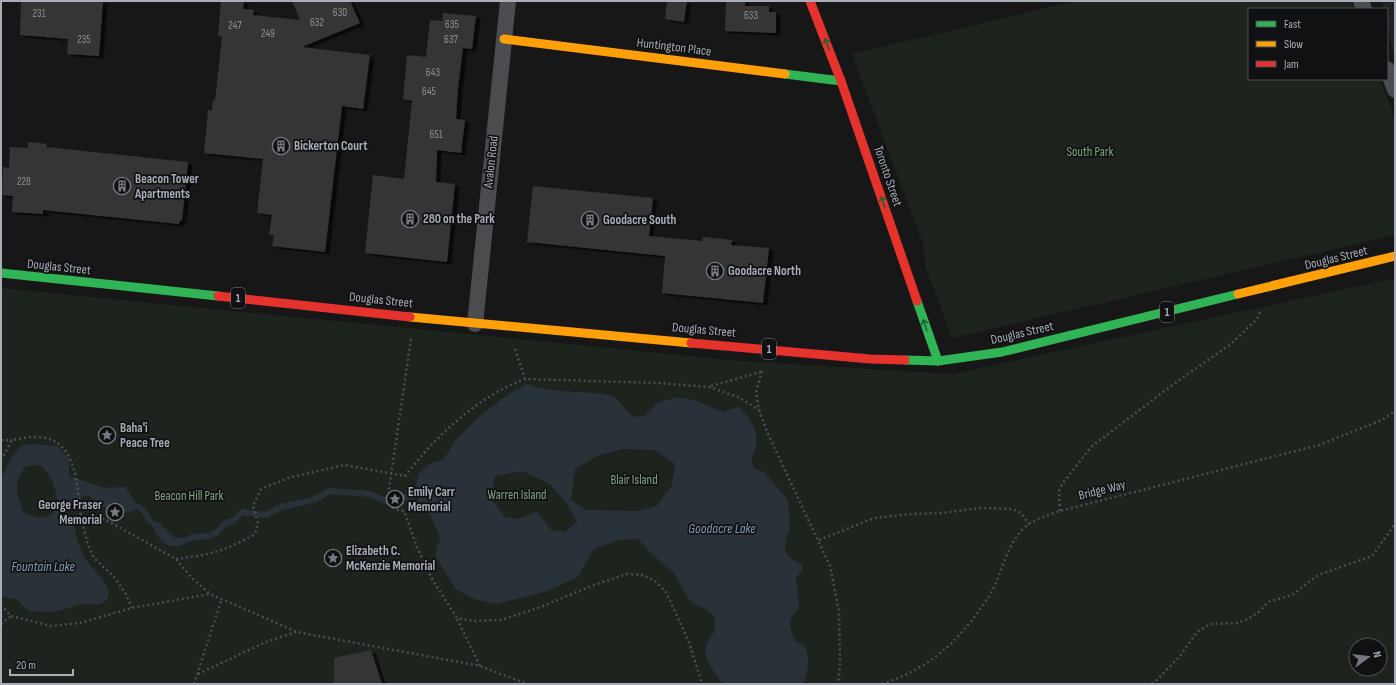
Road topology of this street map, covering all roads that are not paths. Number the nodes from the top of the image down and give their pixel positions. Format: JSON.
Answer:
{"nodes":[{"id":1,"x":508,"y":1,"type":"edge"},
{"id":2,"x":810,"y":1,"type":"edge"},
{"id":3,"x":504,"y":39,"type":"junction"},
{"id":4,"x":1388,"y":72,"type":"edge"},
{"id":5,"x":841,"y":81,"type":"junction"},
{"id":6,"x":1395,"y":90,"type":"edge"},
{"id":7,"x":1395,"y":256,"type":"edge"},
{"id":8,"x":1,"y":273,"type":"edge"},
{"id":9,"x":475,"y":324,"type":"junction"},
{"id":10,"x":938,"y":362,"type":"junction"}],
"edges":[{"from":1,"to":3,"type":"street","name":"Avalon Road"},
{"from":5,"to":2,"type":"main road","name":"Toronto Street","one_way":true},
{"from":3,"to":5,"type":"main road","name":"Huntington Place"},
{"from":3,"to":9,"type":"street","name":"Avalon Road"},
{"from":4,"to":6,"type":"street"},
{"from":10,"to":5,"type":"main road","name":"Toronto Street","one_way":true},
{"from":7,"to":10,"type":"main road","name":"Douglas Street","number":"1"},
{"from":8,"to":9,"type":"main road","name":"Douglas Street","number":"1"},
{"from":9,"to":10,"type":"main road","name":"Douglas Street","number":"1"}]}
